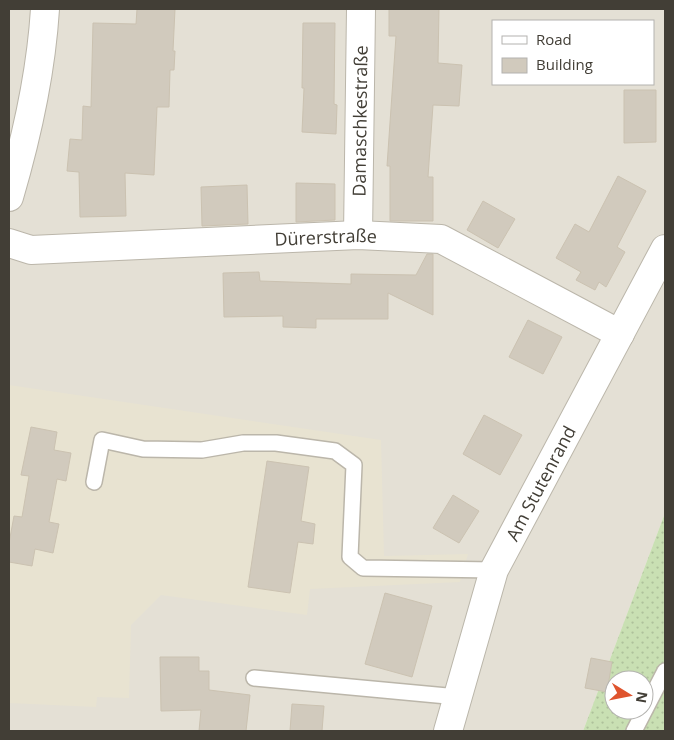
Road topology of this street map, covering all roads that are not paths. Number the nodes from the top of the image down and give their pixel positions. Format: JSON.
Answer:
{"nodes":[{"id":1,"x":45,"y":9,"type":"edge"},
{"id":2,"x":361,"y":9,"type":"edge"},
{"id":3,"x":9,"y":198,"type":"edge"},
{"id":4,"x":358,"y":235,"type":"junction"},
{"id":5,"x":9,"y":243,"type":"edge"},
{"id":6,"x":665,"y":249,"type":"edge"},
{"id":7,"x":620,"y":334,"type":"junction"},
{"id":8,"x":94,"y":482,"type":"dead end"},
{"id":9,"x":494,"y":570,"type":"junction"},
{"id":10,"x":665,"y":671,"type":"edge"},
{"id":11,"x":254,"y":678,"type":"dead end"},
{"id":12,"x":458,"y":697,"type":"junction"},
{"id":13,"x":448,"y":731,"type":"edge"},
{"id":14,"x":634,"y":731,"type":"edge"}],
"edges":[{"from":1,"to":3,"type":"street"},
{"from":2,"to":4,"type":"street","name":"Damaschkestraße"},
{"from":4,"to":5,"type":"street","name":"Dürerstraße"},
{"from":4,"to":7,"type":"street","name":"Dürerstraße"},
{"from":6,"to":7,"type":"street","name":"Am Stutenrand"},
{"from":7,"to":9,"type":"street","name":"Am Stutenrand"},
{"from":8,"to":9,"type":"lane"},
{"from":9,"to":12,"type":"street","name":"Am Stutenrand"},
{"from":10,"to":14,"type":"lane"},
{"from":11,"to":12,"type":"lane"},
{"from":12,"to":13,"type":"street","name":"Am Stutenrand"}]}
